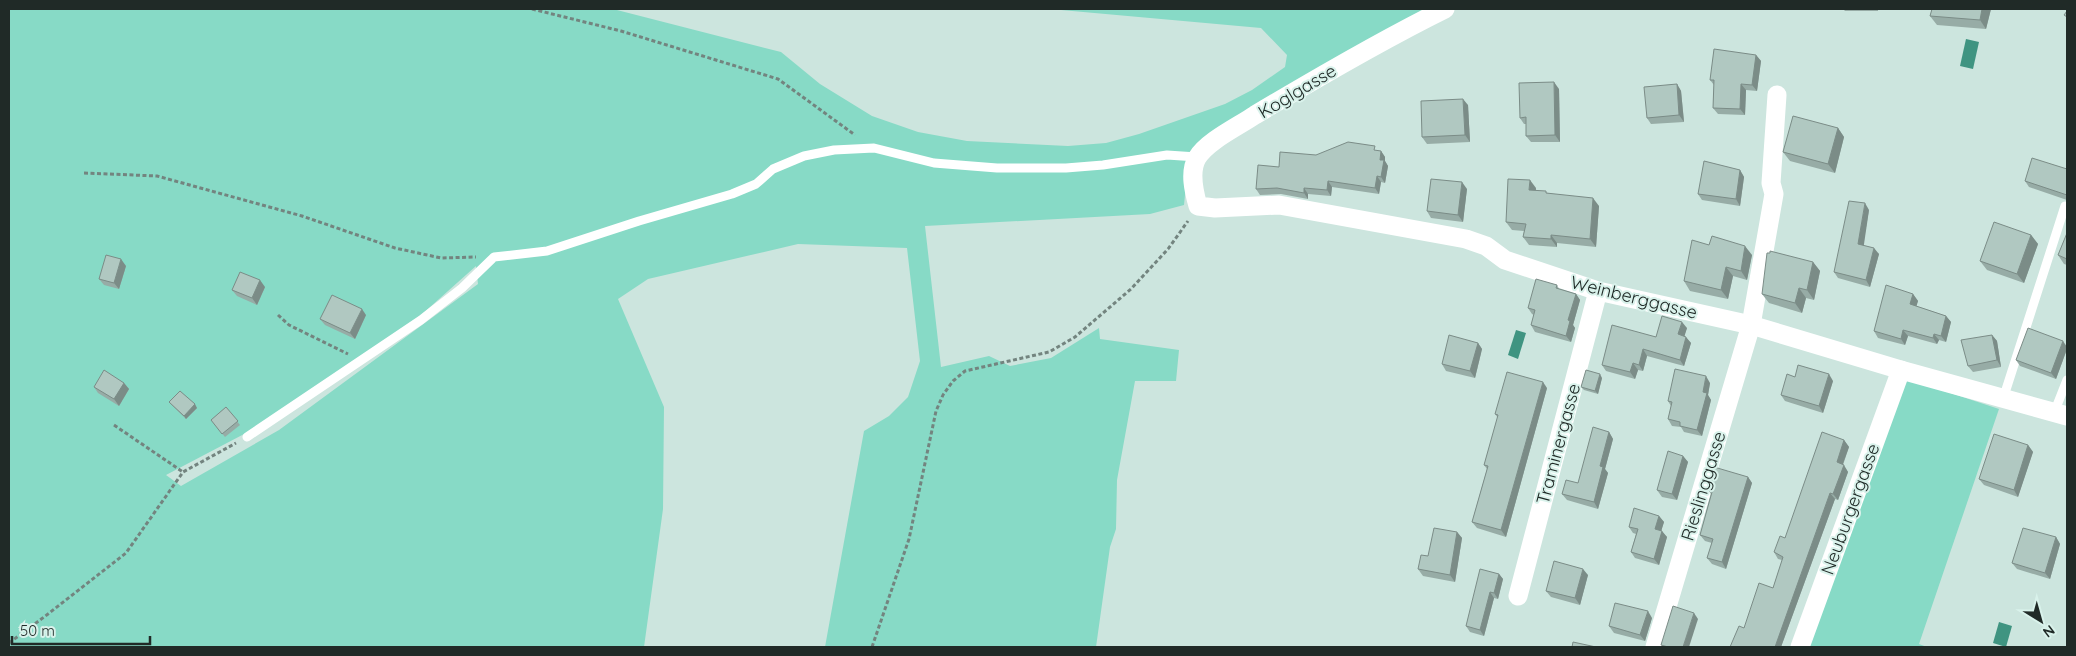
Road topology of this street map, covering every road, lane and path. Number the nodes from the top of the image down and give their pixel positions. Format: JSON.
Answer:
{"nodes":[{"id":1,"x":532,"y":9,"type":"edge"},
{"id":2,"x":1445,"y":9,"type":"edge"},
{"id":3,"x":1777,"y":95,"type":"dead end"},
{"id":4,"x":874,"y":148,"type":"junction"},
{"id":5,"x":1197,"y":157,"type":"junction"},
{"id":6,"x":84,"y":173,"type":"dead end"},
{"id":7,"x":1198,"y":206,"type":"junction"},
{"id":8,"x":2065,"y":206,"type":"dead end"},
{"id":9,"x":494,"y":257,"type":"junction"},
{"id":10,"x":1598,"y":291,"type":"junction"},
{"id":11,"x":278,"y":315,"type":"dead end"},
{"id":12,"x":1751,"y":325,"type":"junction"},
{"id":13,"x":360,"y":360,"type":"junction"},
{"id":14,"x":1901,"y":370,"type":"junction"},
{"id":15,"x":2067,"y":380,"type":"edge"},
{"id":16,"x":2003,"y":399,"type":"junction"},
{"id":17,"x":2061,"y":415,"type":"edge"},
{"id":18,"x":114,"y":425,"type":"dead end"},
{"id":19,"x":247,"y":437,"type":"joint"},
{"id":20,"x":183,"y":472,"type":"junction"},
{"id":21,"x":1518,"y":596,"type":"dead end"},
{"id":22,"x":9,"y":643,"type":"edge"},
{"id":23,"x":872,"y":647,"type":"edge"},
{"id":24,"x":1655,"y":647,"type":"edge"},
{"id":25,"x":1800,"y":647,"type":"edge"}],
"edges":[{"from":1,"to":4,"type":"path"},
{"from":2,"to":5,"type":"street","name":"Koglgasse"},
{"from":3,"to":12,"type":"street","name":"Rieslinggasse"},
{"from":4,"to":5,"type":"lane"},
{"from":4,"to":9,"type":"lane"},
{"from":5,"to":7,"type":"street"},
{"from":6,"to":9,"type":"path"},
{"from":7,"to":10,"type":"street","name":"Weinberggasse"},
{"from":7,"to":23,"type":"path"},
{"from":8,"to":16,"type":"lane"},
{"from":9,"to":13,"type":"lane"},
{"from":10,"to":12,"type":"street","name":"Weinberggasse"},
{"from":10,"to":21,"type":"street","name":"Traminergasse"},
{"from":11,"to":13,"type":"path"},
{"from":12,"to":14,"type":"street","name":"Weinberggasse"},
{"from":12,"to":24,"type":"street","name":"Rieslinggasse"},
{"from":13,"to":19,"type":"lane"},
{"from":14,"to":16,"type":"street","name":"Weinberggasse"},
{"from":14,"to":25,"type":"street","name":"Neuburgergasse"},
{"from":15,"to":17,"type":"lane"},
{"from":16,"to":17,"type":"street","name":"Weinberggasse"},
{"from":18,"to":20,"type":"path"},
{"from":19,"to":20,"type":"path"},
{"from":20,"to":22,"type":"path"}]}
